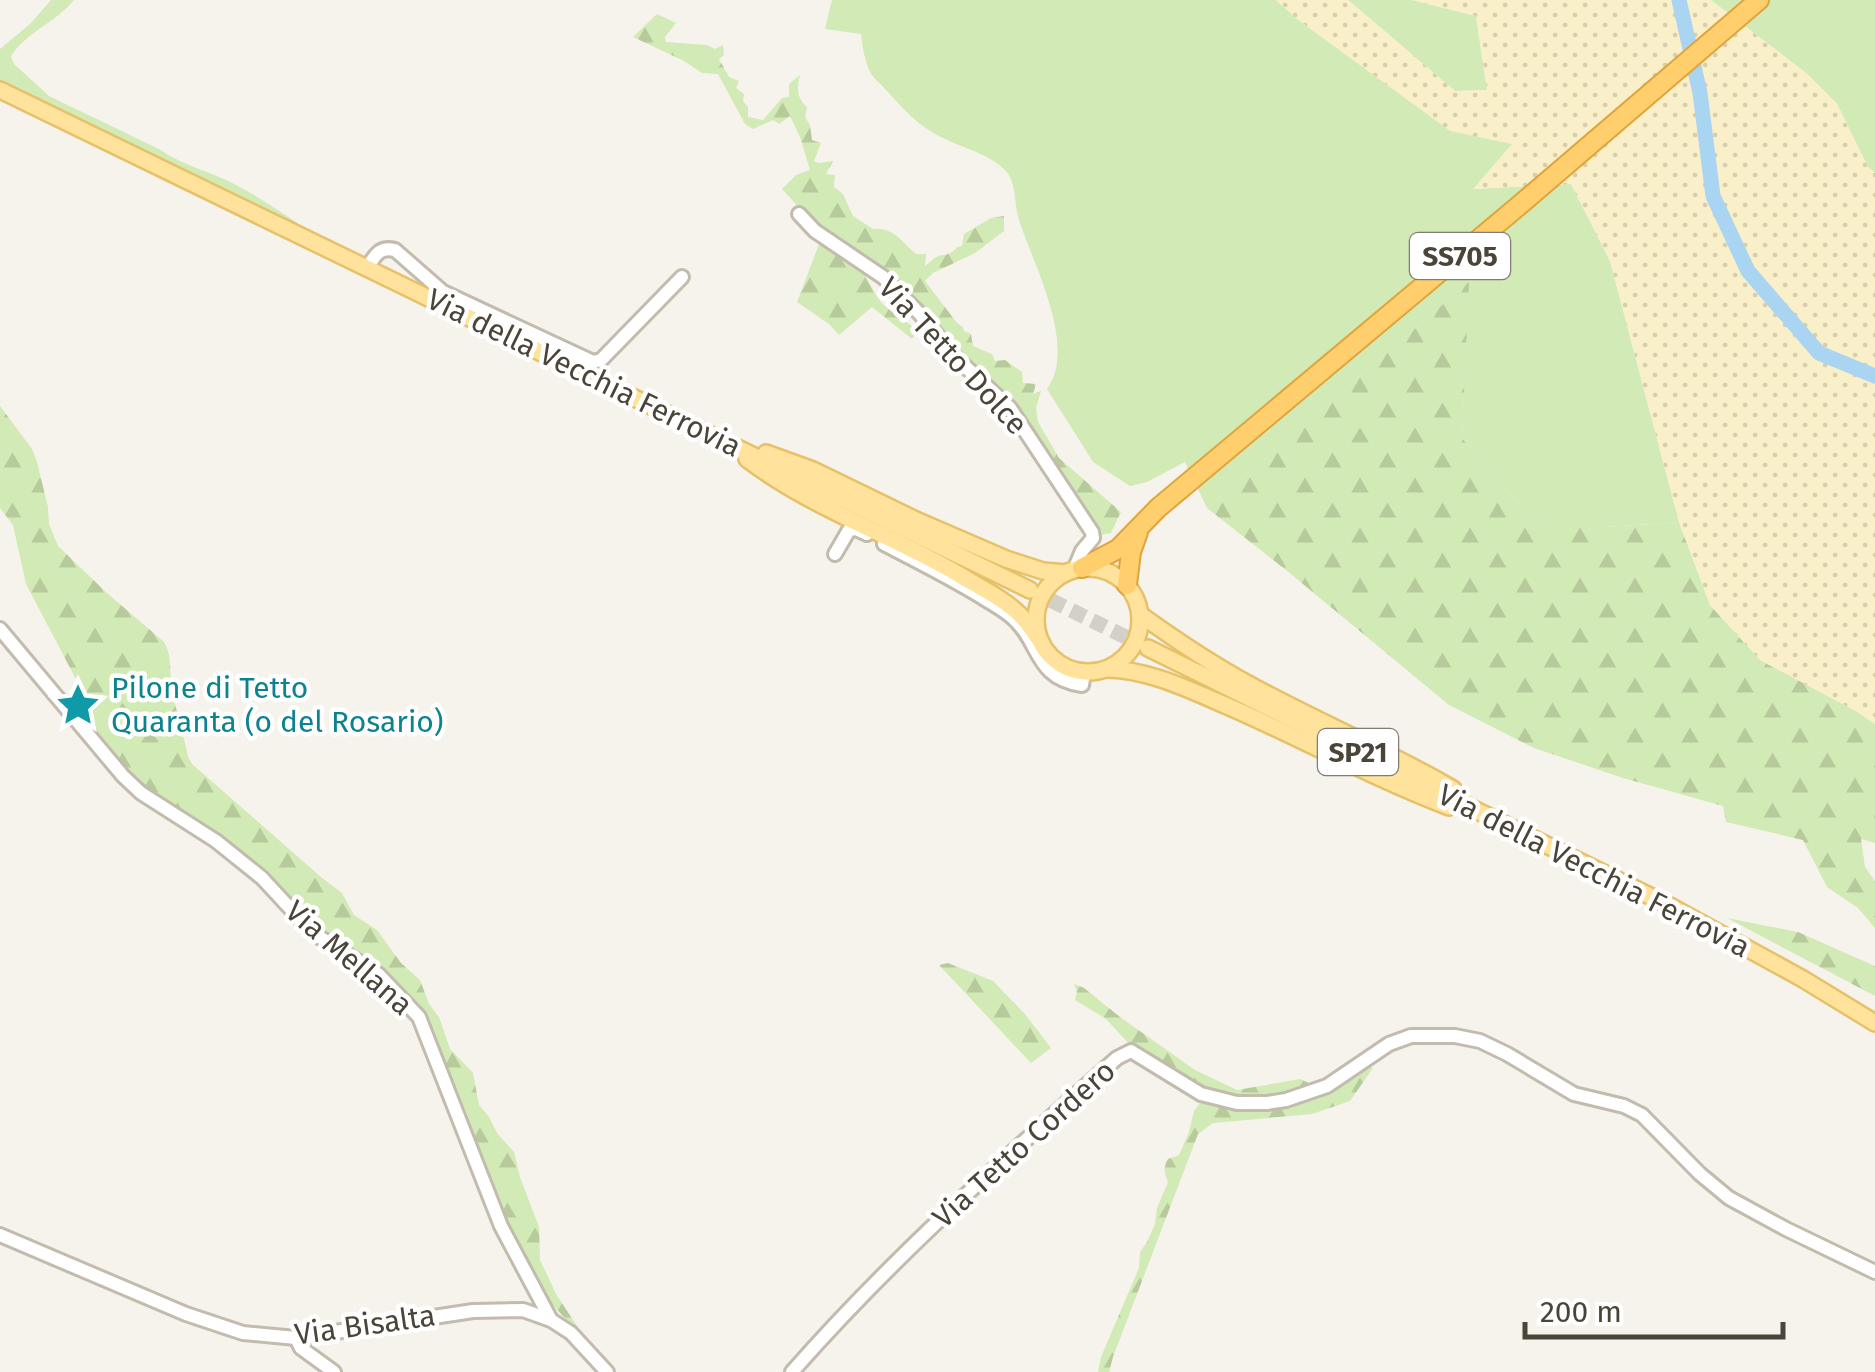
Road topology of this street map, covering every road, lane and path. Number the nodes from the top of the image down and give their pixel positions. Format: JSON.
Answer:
{"nodes":[{"id":1,"x":1759,"y":0,"type":"edge"},
{"id":2,"x":0,"y":90,"type":"edge"},
{"id":3,"x":799,"y":214,"type":"dead end"},
{"id":4,"x":366,"y":268,"type":"junction"},
{"id":5,"x":682,"y":277,"type":"dead end"},
{"id":6,"x":720,"y":438,"type":"junction"},
{"id":7,"x":1142,"y":522,"type":"junction"},
{"id":8,"x":835,"y":554,"type":"dead end"},
{"id":9,"x":1074,"y":570,"type":"junction"},
{"id":10,"x":1127,"y":585,"type":"junction"},
{"id":11,"x":1030,"y":590,"type":"tunnel mouth"},
{"id":12,"x":1141,"y":615,"type":"junction"},
{"id":13,"x":0,"y":630,"type":"edge"},
{"id":14,"x":1040,"y":642,"type":"junction"},
{"id":15,"x":1148,"y":648,"type":"tunnel mouth"},
{"id":16,"x":1108,"y":669,"type":"junction"},
{"id":17,"x":1084,"y":673,"type":"junction"},
{"id":18,"x":1568,"y":856,"type":"junction"},
{"id":19,"x":1875,"y":1023,"type":"edge"},
{"id":20,"x":0,"y":1235,"type":"edge"},
{"id":21,"x":1875,"y":1272,"type":"edge"},
{"id":22,"x":551,"y":1320,"type":"junction"},
{"id":23,"x":296,"y":1338,"type":"junction"},
{"id":24,"x":605,"y":1371,"type":"edge"},
{"id":25,"x":334,"y":1372,"type":"edge"},
{"id":26,"x":792,"y":1372,"type":"edge"}],
"edges":[{"from":1,"to":7,"type":"highway","number":"SS705"},
{"from":2,"to":4,"type":"main road","name":"Via della Vecchia Ferrovia"},
{"from":3,"to":9,"type":"street","name":"Via Tetto Dolce"},
{"from":4,"to":5,"type":"street"},
{"from":4,"to":6,"type":"main road","name":"Via della Vecchia Ferrovia"},
{"from":6,"to":9,"type":"main road"},
{"from":6,"to":11,"type":"main road","name":"Via della Vecchia Ferrovia"},
{"from":6,"to":14,"type":"main road"},
{"from":7,"to":9,"type":"highway","number":"SS705"},
{"from":7,"to":10,"type":"highway"},
{"from":8,"to":17,"type":"street"},
{"from":9,"to":10,"type":"main road"},
{"from":9,"to":14,"type":"main road"},
{"from":10,"to":12,"type":"main road"},
{"from":12,"to":16,"type":"main road"},
{"from":12,"to":18,"type":"main road"},
{"from":13,"to":22,"type":"street","name":"Via Mellana"},
{"from":14,"to":17,"type":"main road"},
{"from":15,"to":18,"type":"main road","name":"Via della Vecchia Ferrovia","number":"SP21"},
{"from":16,"to":17,"type":"main road"},
{"from":16,"to":18,"type":"main road"},
{"from":18,"to":19,"type":"main road","name":"Via della Vecchia Ferrovia","number":"SP21"},
{"from":20,"to":23,"type":"street","name":"Via Bisalta"},
{"from":21,"to":26,"type":"street","name":"Via Tetto Cordero"},
{"from":22,"to":23,"type":"street","name":"Via Bisalta"},
{"from":22,"to":24,"type":"street","name":"Via Bisalta"},
{"from":23,"to":25,"type":"street"}]}
